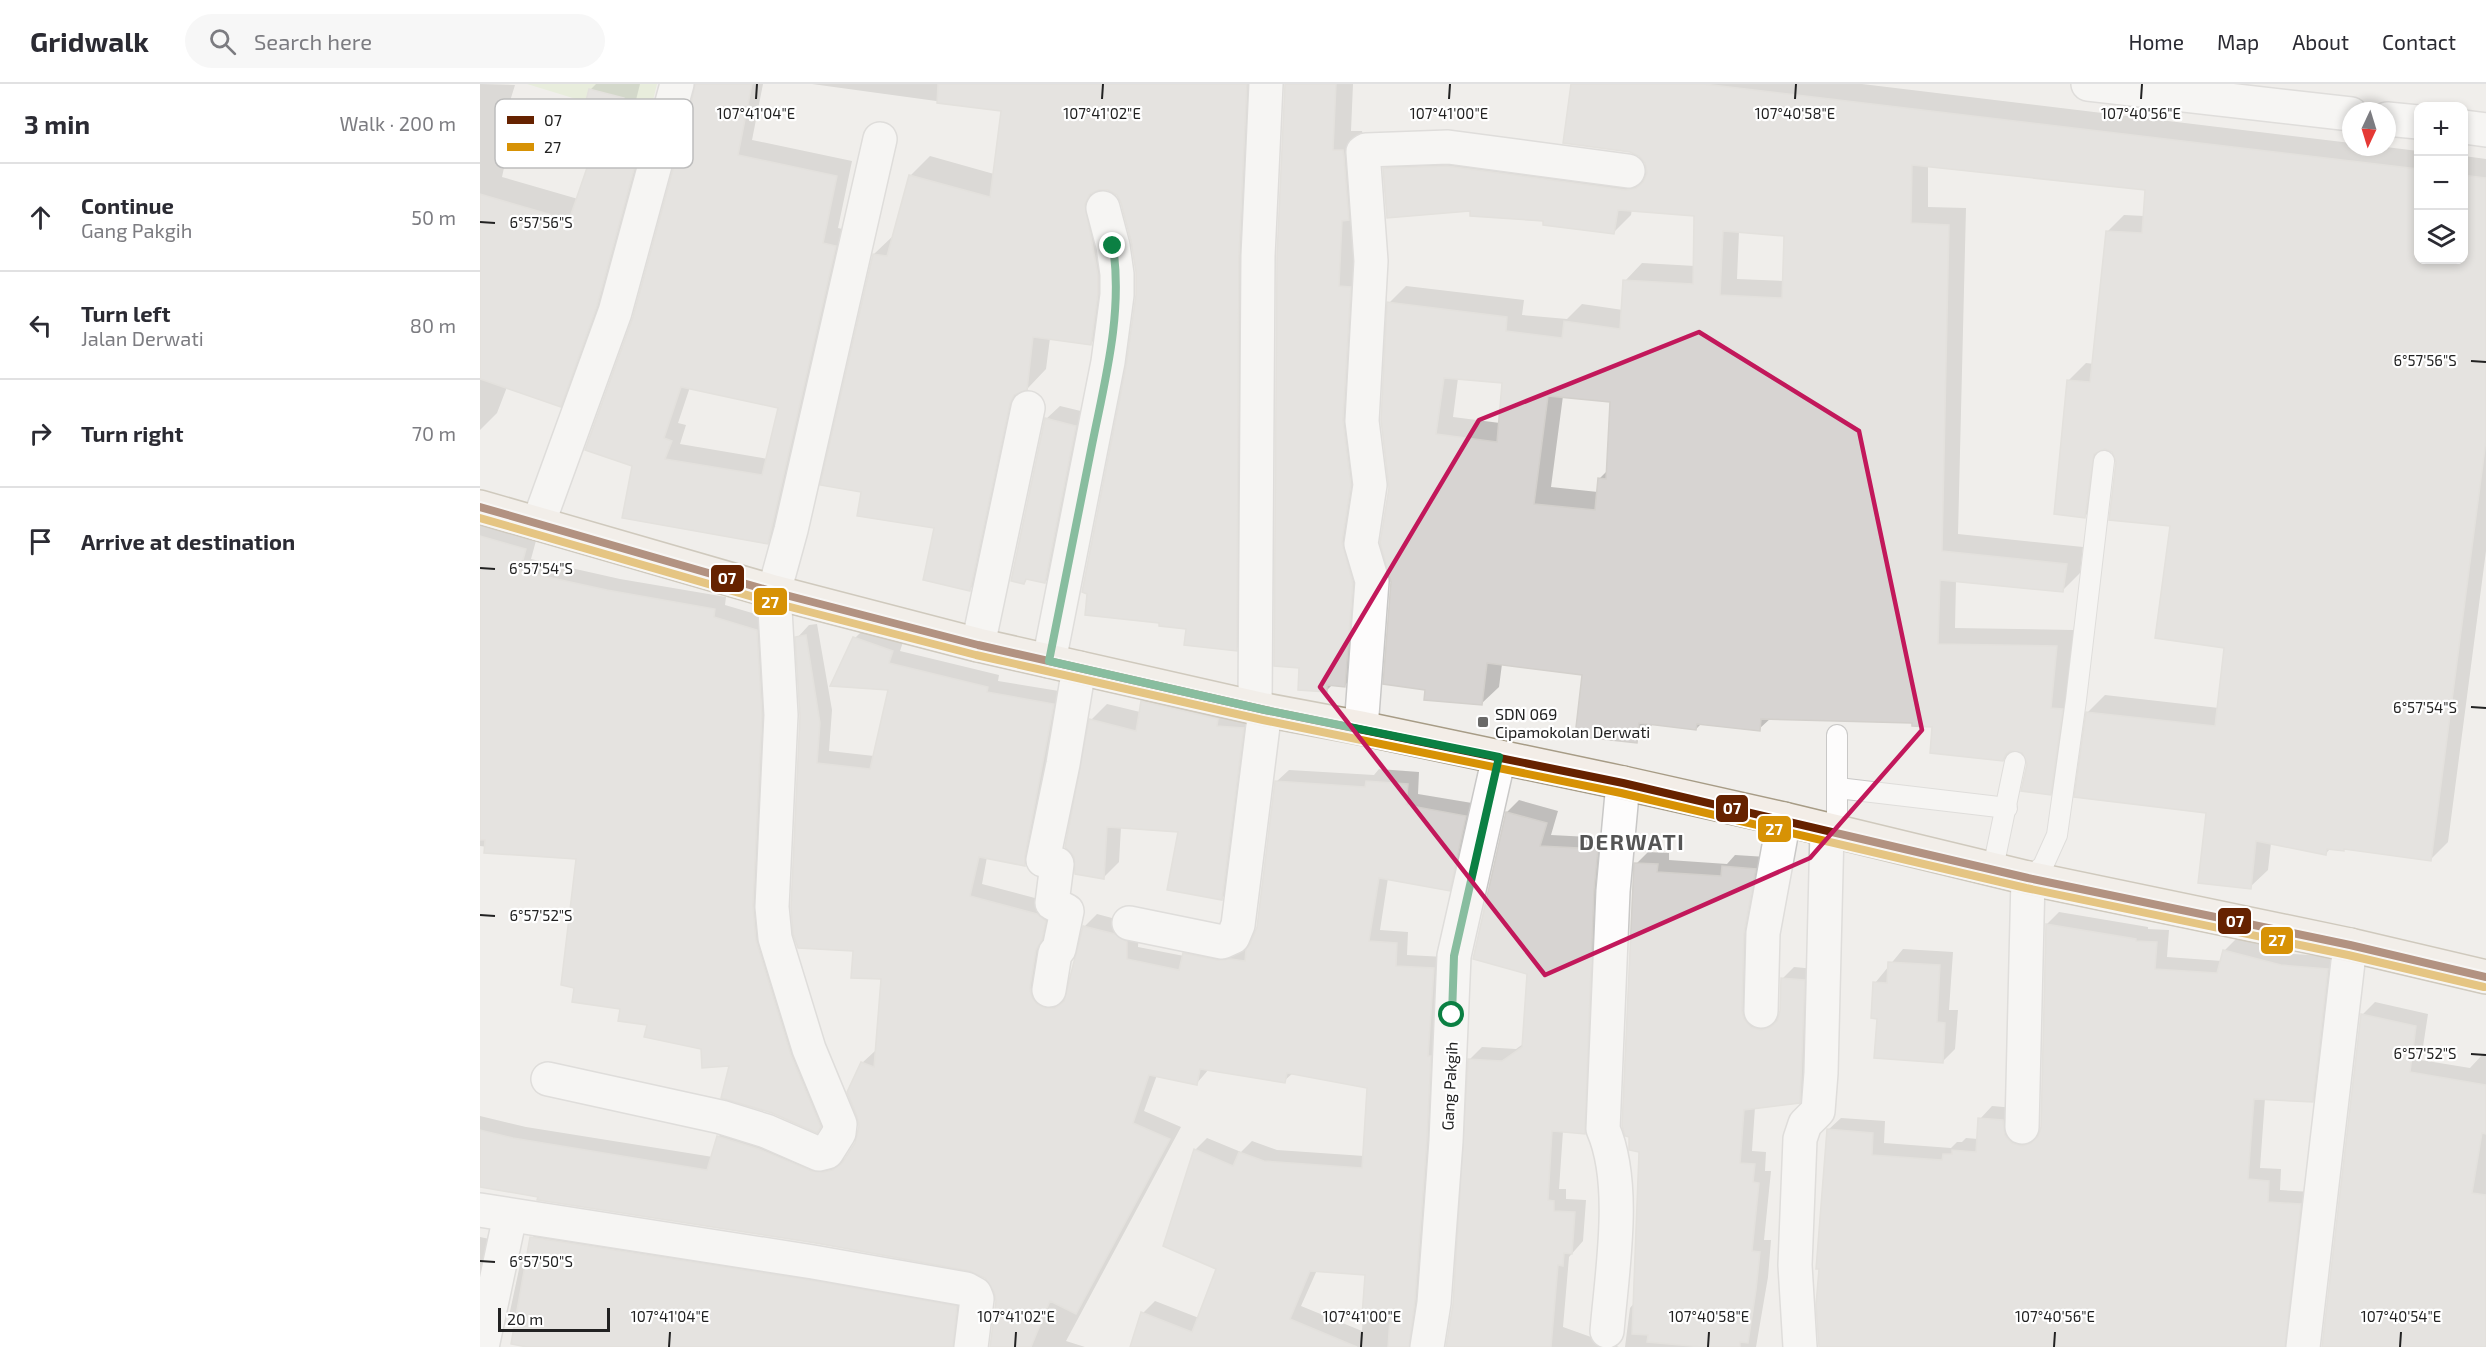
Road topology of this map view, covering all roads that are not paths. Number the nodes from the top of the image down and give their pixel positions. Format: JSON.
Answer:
{"nodes":[{"id":1,"x":677,"y":84,"type":"edge"},
{"id":2,"x":1266,"y":84,"type":"edge"},
{"id":3,"x":2088,"y":84,"type":"edge"},
{"id":4,"x":673,"y":99,"type":"edge"},
{"id":5,"x":2342,"y":113,"type":"edge"},
{"id":6,"x":2396,"y":119,"type":"edge"},
{"id":7,"x":2414,"y":121,"type":"edge"},
{"id":8,"x":2468,"y":128,"type":"edge"},
{"id":9,"x":2486,"y":130,"type":"edge"},
{"id":10,"x":880,"y":140,"type":"dead end"},
{"id":11,"x":654,"y":168,"type":"edge"},
{"id":12,"x":1628,"y":171,"type":"dead end"},
{"id":13,"x":1103,"y":207,"type":"dead end"},
{"id":14,"x":1028,"y":408,"type":"dead end"},
{"id":15,"x":2104,"y":462,"type":"dead end"},
{"id":16,"x":480,"y":507,"type":"edge"},
{"id":17,"x":538,"y":524,"type":"junction"},
{"id":18,"x":774,"y":592,"type":"junction"},
{"id":19,"x":978,"y":645,"type":"junction"},
{"id":20,"x":1064,"y":664,"type":"junction"},
{"id":21,"x":1260,"y":708,"type":"junction"},
{"id":22,"x":1361,"y":728,"type":"junction"},
{"id":23,"x":1838,"y":735,"type":"dead end"},
{"id":24,"x":1499,"y":757,"type":"junction"},
{"id":25,"x":2015,"y":762,"type":"dead end"},
{"id":26,"x":1623,"y":783,"type":"junction"},
{"id":27,"x":1838,"y":788,"type":"junction"},
{"id":28,"x":2007,"y":808,"type":"junction"},
{"id":29,"x":1784,"y":819,"type":"junction"},
{"id":30,"x":1832,"y":831,"type":"junction"},
{"id":31,"x":1993,"y":868,"type":"junction"},
{"id":32,"x":2028,"y":878,"type":"junction"},
{"id":33,"x":1130,"y":923,"type":"dead end"},
{"id":34,"x":2350,"y":945,"type":"junction"},
{"id":35,"x":2486,"y":977,"type":"edge"},
{"id":36,"x":1049,"y":990,"type":"dead end"},
{"id":37,"x":1761,"y":1011,"type":"dead end"},
{"id":38,"x":548,"y":1079,"type":"dead end"},
{"id":39,"x":2022,"y":1127,"type":"dead end"},
{"id":40,"x":495,"y":1213,"type":"edge"},
{"id":41,"x":1607,"y":1331,"type":"dead end"},
{"id":42,"x":482,"y":1347,"type":"edge"},
{"id":43,"x":971,"y":1347,"type":"edge"},
{"id":44,"x":1427,"y":1347,"type":"edge"},
{"id":45,"x":1800,"y":1347,"type":"edge"},
{"id":46,"x":2303,"y":1347,"type":"edge"}],
"edges":[{"from":1,"to":4,"type":"street"},
{"from":2,"to":21,"type":"street"},
{"from":3,"to":5,"type":"street"},
{"from":6,"to":7,"type":"street"},
{"from":8,"to":9,"type":"street"},
{"from":10,"to":18,"type":"street"},
{"from":11,"to":17,"type":"street"},
{"from":12,"to":22,"type":"street"},
{"from":13,"to":20,"type":"street"},
{"from":14,"to":19,"type":"street"},
{"from":15,"to":32,"type":"lane"},
{"from":16,"to":17,"type":"main road"},
{"from":17,"to":18,"type":"main road"},
{"from":18,"to":19,"type":"main road"},
{"from":18,"to":38,"type":"street"},
{"from":19,"to":20,"type":"main road"},
{"from":20,"to":21,"type":"main road"},
{"from":20,"to":36,"type":"street"},
{"from":21,"to":22,"type":"main road"},
{"from":21,"to":33,"type":"street"},
{"from":22,"to":24,"type":"main road"},
{"from":23,"to":27,"type":"lane"},
{"from":24,"to":26,"type":"main road"},
{"from":24,"to":44,"type":"street","name":"Gang Pakgih"},
{"from":25,"to":28,"type":"lane"},
{"from":26,"to":29,"type":"main road"},
{"from":26,"to":41,"type":"street"},
{"from":27,"to":28,"type":"lane"},
{"from":27,"to":30,"type":"lane"},
{"from":28,"to":31,"type":"lane"},
{"from":29,"to":30,"type":"main road"},
{"from":29,"to":37,"type":"street"},
{"from":30,"to":31,"type":"main road"},
{"from":30,"to":45,"type":"street"},
{"from":31,"to":32,"type":"main road"},
{"from":32,"to":34,"type":"main road"},
{"from":32,"to":39,"type":"street"},
{"from":34,"to":35,"type":"main road"},
{"from":34,"to":46,"type":"street"},
{"from":40,"to":42,"type":"street"},
{"from":40,"to":43,"type":"street"}]}
